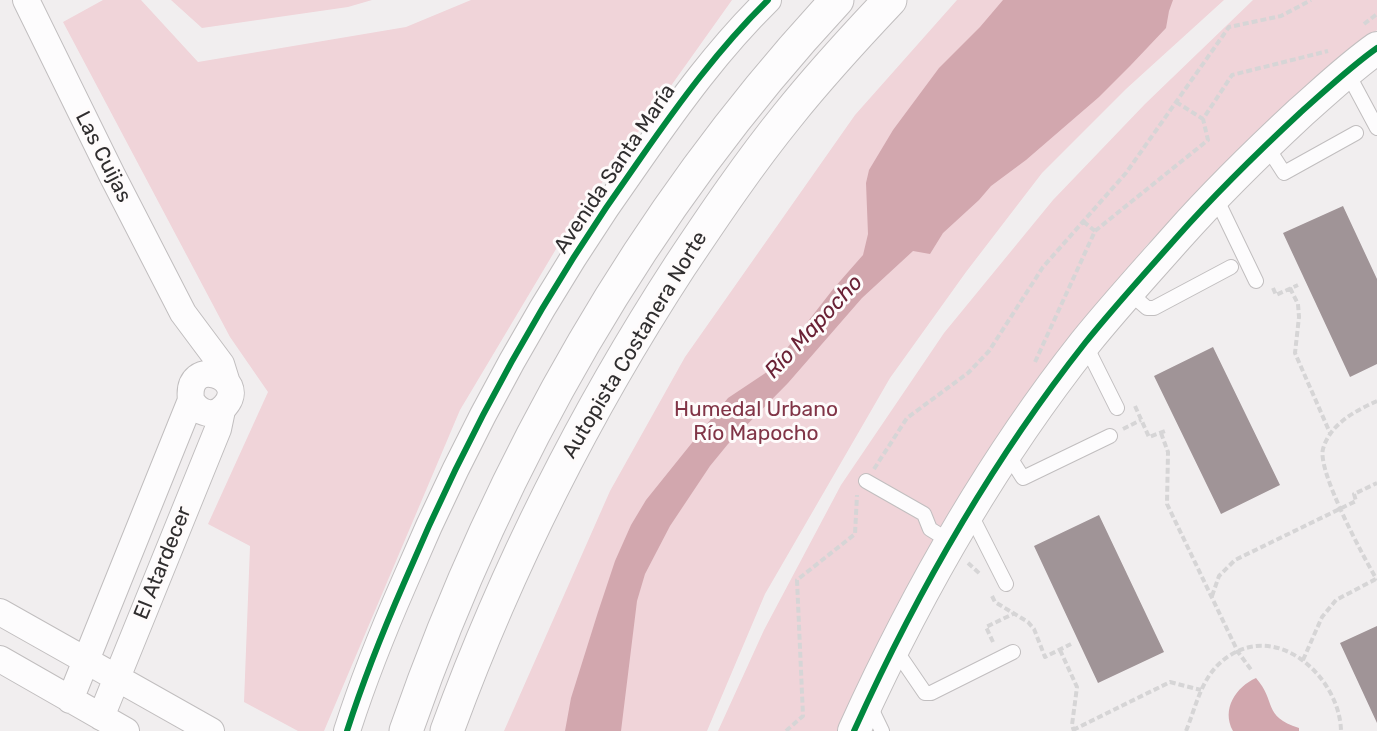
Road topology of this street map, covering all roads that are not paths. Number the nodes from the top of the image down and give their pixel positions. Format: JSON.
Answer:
{"nodes":[{"id":1,"x":26,"y":0,"type":"edge"},
{"id":2,"x":768,"y":0,"type":"edge"},
{"id":3,"x":837,"y":0,"type":"edge"},
{"id":4,"x":890,"y":0,"type":"edge"},
{"id":5,"x":1377,"y":48,"type":"edge"},
{"id":6,"x":1338,"y":61,"type":"junction"},
{"id":7,"x":1377,"y":128,"type":"edge"},
{"id":8,"x":1356,"y":133,"type":"dead end"},
{"id":9,"x":1266,"y":145,"type":"junction"},
{"id":10,"x":1215,"y":196,"type":"junction"},
{"id":11,"x":1231,"y":267,"type":"dead end"},
{"id":12,"x":1256,"y":281,"type":"dead end"},
{"id":13,"x":1132,"y":287,"type":"junction"},
{"id":14,"x":183,"y":313,"type":"junction"},
{"id":15,"x":1085,"y":344,"type":"junction"},
{"id":16,"x":226,"y":381,"type":"junction"},
{"id":17,"x":191,"y":392,"type":"junction"},
{"id":18,"x":1117,"y":408,"type":"dead end"},
{"id":19,"x":222,"y":410,"type":"junction"},
{"id":20,"x":1110,"y":436,"type":"dead end"},
{"id":21,"x":1007,"y":453,"type":"junction"},
{"id":22,"x":866,"y":481,"type":"road end"},
{"id":23,"x":969,"y":511,"type":"junction"},
{"id":24,"x":955,"y":550,"type":"junction"},
{"id":25,"x":1006,"y":584,"type":"dead end"},
{"id":26,"x":0,"y":612,"type":"edge"},
{"id":27,"x":894,"y":647,"type":"junction"},
{"id":28,"x":1013,"y":652,"type":"dead end"},
{"id":29,"x":0,"y":659,"type":"edge"},
{"id":30,"x":86,"y":661,"type":"junction"},
{"id":31,"x":116,"y":678,"type":"junction"},
{"id":32,"x":70,"y":700,"type":"junction"},
{"id":33,"x":868,"y":702,"type":"junction"},
{"id":34,"x":101,"y":717,"type":"junction"},
{"id":35,"x":126,"y":731,"type":"edge"},
{"id":36,"x":211,"y":731,"type":"edge"},
{"id":37,"x":347,"y":731,"type":"edge"},
{"id":38,"x":406,"y":731,"type":"edge"},
{"id":39,"x":447,"y":731,"type":"edge"},
{"id":40,"x":854,"y":731,"type":"edge"},
{"id":41,"x":882,"y":731,"type":"edge"}],
"edges":[{"from":1,"to":14,"type":"street","name":"Las Cuijas"},
{"from":2,"to":37,"type":"street","name":"Avenida Santa María"},
{"from":3,"to":38,"type":"highway","name":"Autopista Costanera Norte"},
{"from":4,"to":39,"type":"highway","name":"Autopista Costanera Norte"},
{"from":5,"to":6,"type":"street"},
{"from":6,"to":7,"type":"lane"},
{"from":6,"to":9,"type":"street"},
{"from":8,"to":9,"type":"lane"},
{"from":9,"to":10,"type":"street"},
{"from":10,"to":12,"type":"lane"},
{"from":10,"to":13,"type":"street"},
{"from":11,"to":13,"type":"lane"},
{"from":13,"to":15,"type":"street"},
{"from":14,"to":16,"type":"street","name":"Las Cuijas"},
{"from":14,"to":17,"type":"street","name":"Las Cuijas"},
{"from":15,"to":18,"type":"lane"},
{"from":15,"to":21,"type":"street"},
{"from":16,"to":17,"type":"street"},
{"from":16,"to":19,"type":"street"},
{"from":17,"to":19,"type":"street"},
{"from":17,"to":30,"type":"street","name":"El Atardecer"},
{"from":19,"to":31,"type":"street","name":"El Atardecer"},
{"from":20,"to":21,"type":"lane"},
{"from":21,"to":23,"type":"street"},
{"from":22,"to":24,"type":"lane"},
{"from":23,"to":24,"type":"street"},
{"from":23,"to":25,"type":"lane"},
{"from":24,"to":27,"type":"street"},
{"from":26,"to":30,"type":"street"},
{"from":27,"to":28,"type":"lane"},
{"from":27,"to":33,"type":"street"},
{"from":29,"to":32,"type":"street"},
{"from":30,"to":31,"type":"street"},
{"from":30,"to":32,"type":"street","name":"El Atardecer"},
{"from":31,"to":34,"type":"street","name":"El Atardecer"},
{"from":31,"to":36,"type":"street"},
{"from":32,"to":34,"type":"street"},
{"from":33,"to":40,"type":"street"},
{"from":33,"to":41,"type":"lane"},
{"from":34,"to":35,"type":"street"}]}
